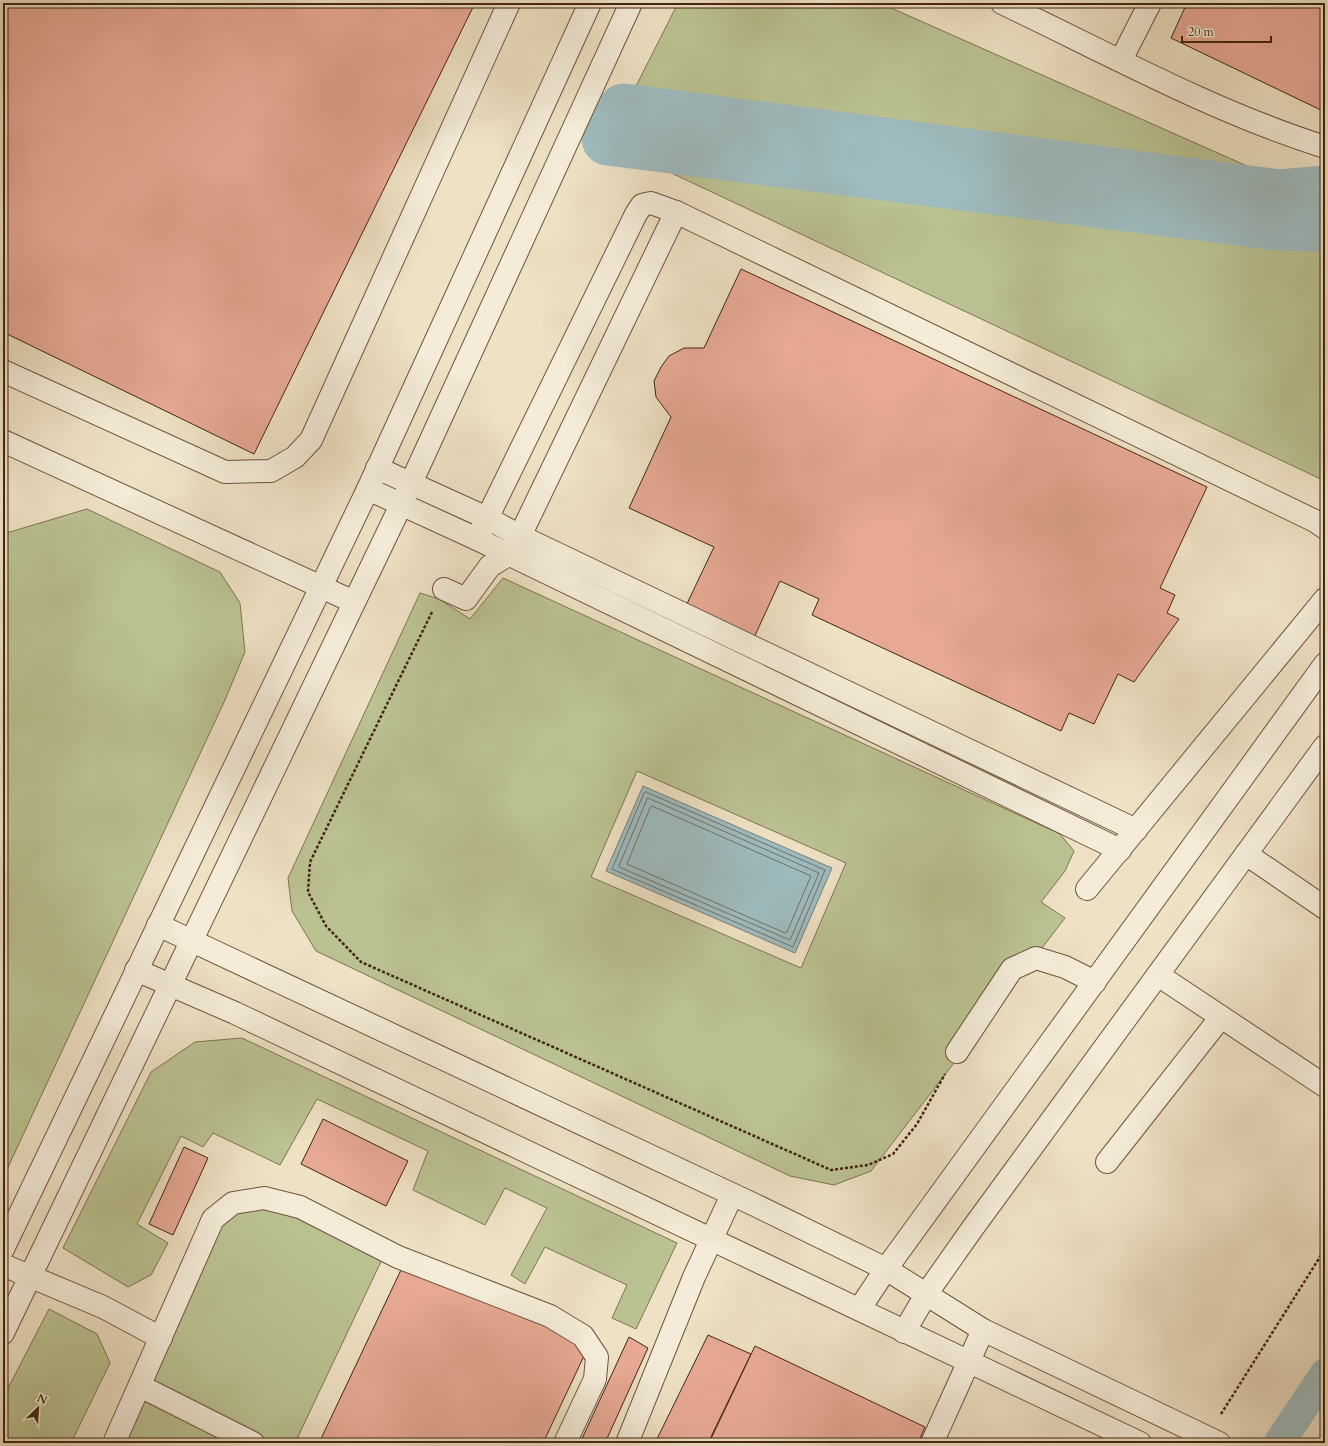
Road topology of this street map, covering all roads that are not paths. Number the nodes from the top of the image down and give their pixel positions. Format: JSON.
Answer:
{"nodes":[{"id":1,"x":509,"y":3,"type":"edge"},
{"id":2,"x":590,"y":3,"type":"edge"},
{"id":3,"x":631,"y":3,"type":"edge"},
{"id":4,"x":1002,"y":3,"type":"edge"},
{"id":5,"x":1150,"y":3,"type":"edge"},
{"id":6,"x":1121,"y":60,"type":"junction"},
{"id":7,"x":1325,"y":147,"type":"edge"},
{"id":8,"x":676,"y":212,"type":"junction"},
{"id":9,"x":3,"y":371,"type":"edge"},
{"id":10,"x":3,"y":441,"type":"edge"},
{"id":11,"x":377,"y":468,"type":"junction"},
{"id":12,"x":411,"y":484,"type":"junction"},
{"id":13,"x":368,"y":489,"type":"junction"},
{"id":14,"x":401,"y":505,"type":"junction"},
{"id":15,"x":487,"y":518,"type":"junction"},
{"id":16,"x":1325,"y":528,"type":"edge"},
{"id":17,"x":520,"y":536,"type":"junction"},
{"id":18,"x":476,"y":539,"type":"junction"},
{"id":19,"x":508,"y":555,"type":"junction"},
{"id":20,"x":321,"y":586,"type":"junction"},
{"id":21,"x":444,"y":589,"type":"road end"},
{"id":22,"x":1325,"y":599,"type":"edge"},
{"id":23,"x":354,"y":602,"type":"junction"},
{"id":24,"x":1325,"y":664,"type":"edge"},
{"id":25,"x":1325,"y":746,"type":"edge"},
{"id":26,"x":1136,"y":830,"type":"junction"},
{"id":27,"x":1120,"y":850,"type":"junction"},
{"id":28,"x":1246,"y":854,"type":"junction"},
{"id":29,"x":1087,"y":889,"type":"dead end"},
{"id":30,"x":1325,"y":908,"type":"edge"},
{"id":31,"x":158,"y":925,"type":"junction"},
{"id":32,"x":191,"y":941,"type":"junction"},
{"id":33,"x":136,"y":970,"type":"junction"},
{"id":34,"x":1158,"y":975,"type":"junction"},
{"id":35,"x":1095,"y":982,"type":"junction"},
{"id":36,"x":170,"y":986,"type":"junction"},
{"id":37,"x":1221,"y":1017,"type":"junction"},
{"id":38,"x":957,"y":1052,"type":"road end"},
{"id":39,"x":1325,"y":1086,"type":"edge"},
{"id":40,"x":1107,"y":1162,"type":"dead end"},
{"id":41,"x":732,"y":1194,"type":"junction"},
{"id":42,"x":712,"y":1238,"type":"junction"},
{"id":43,"x":3,"y":1249,"type":"edge"},
{"id":44,"x":3,"y":1265,"type":"edge"},
{"id":45,"x":886,"y":1270,"type":"junction"},
{"id":46,"x":30,"y":1276,"type":"junction"},
{"id":47,"x":927,"y":1294,"type":"junction"},
{"id":48,"x":860,"y":1308,"type":"junction"},
{"id":49,"x":983,"y":1330,"type":"junction"},
{"id":50,"x":904,"y":1332,"type":"junction"},
{"id":51,"x":3,"y":1333,"type":"edge"},
{"id":52,"x":161,"y":1338,"type":"junction"},
{"id":53,"x":969,"y":1362,"type":"junction"},
{"id":54,"x":140,"y":1386,"type":"junction"},
{"id":55,"x":1213,"y":1440,"type":"edge"},
{"id":56,"x":114,"y":1443,"type":"edge"},
{"id":57,"x":253,"y":1443,"type":"edge"},
{"id":58,"x":565,"y":1443,"type":"edge"},
{"id":59,"x":627,"y":1443,"type":"edge"},
{"id":60,"x":932,"y":1443,"type":"edge"},
{"id":61,"x":1140,"y":1443,"type":"edge"}],
"edges":[{"from":1,"to":9,"type":"street"},
{"from":2,"to":11,"type":"street"},
{"from":3,"to":12,"type":"street"},
{"from":4,"to":6,"type":"street"},
{"from":5,"to":6,"type":"street"},
{"from":6,"to":7,"type":"street"},
{"from":8,"to":15,"type":"street"},
{"from":8,"to":16,"type":"street"},
{"from":8,"to":17,"type":"street"},
{"from":10,"to":20,"type":"street"},
{"from":11,"to":12,"type":"street"},
{"from":11,"to":13,"type":"street"},
{"from":12,"to":14,"type":"street"},
{"from":12,"to":15,"type":"street"},
{"from":13,"to":14,"type":"street"},
{"from":13,"to":20,"type":"street"},
{"from":14,"to":18,"type":"street"},
{"from":14,"to":23,"type":"street"},
{"from":15,"to":17,"type":"street"},
{"from":15,"to":18,"type":"street"},
{"from":17,"to":19,"type":"street"},
{"from":17,"to":26,"type":"street"},
{"from":18,"to":19,"type":"street"},
{"from":19,"to":21,"type":"street"},
{"from":19,"to":27,"type":"street"},
{"from":20,"to":23,"type":"street"},
{"from":20,"to":31,"type":"street"},
{"from":22,"to":26,"type":"street"},
{"from":23,"to":32,"type":"street"},
{"from":24,"to":35,"type":"street"},
{"from":25,"to":28,"type":"street"},
{"from":26,"to":27,"type":"street"},
{"from":27,"to":29,"type":"street"},
{"from":28,"to":30,"type":"street"},
{"from":28,"to":34,"type":"street"},
{"from":31,"to":32,"type":"street"},
{"from":31,"to":33,"type":"street"},
{"from":32,"to":36,"type":"street"},
{"from":32,"to":41,"type":"street"},
{"from":33,"to":36,"type":"street"},
{"from":33,"to":43,"type":"street"},
{"from":34,"to":37,"type":"street"},
{"from":34,"to":47,"type":"street"},
{"from":35,"to":38,"type":"street"},
{"from":35,"to":45,"type":"street"},
{"from":36,"to":42,"type":"street"},
{"from":36,"to":46,"type":"street"},
{"from":37,"to":39,"type":"street"},
{"from":37,"to":40,"type":"street"},
{"from":41,"to":42,"type":"street"},
{"from":41,"to":45,"type":"street"},
{"from":42,"to":48,"type":"street"},
{"from":42,"to":59,"type":"street"},
{"from":44,"to":46,"type":"street"},
{"from":45,"to":47,"type":"street"},
{"from":45,"to":48,"type":"street"},
{"from":46,"to":51,"type":"street"},
{"from":46,"to":52,"type":"street"},
{"from":47,"to":49,"type":"street"},
{"from":47,"to":50,"type":"street"},
{"from":48,"to":50,"type":"street"},
{"from":49,"to":53,"type":"street"},
{"from":49,"to":55,"type":"street"},
{"from":50,"to":53,"type":"street"},
{"from":52,"to":54,"type":"street"},
{"from":52,"to":58,"type":"street"},
{"from":53,"to":60,"type":"street"},
{"from":53,"to":61,"type":"street"},
{"from":54,"to":56,"type":"street"},
{"from":54,"to":57,"type":"street"}]}
